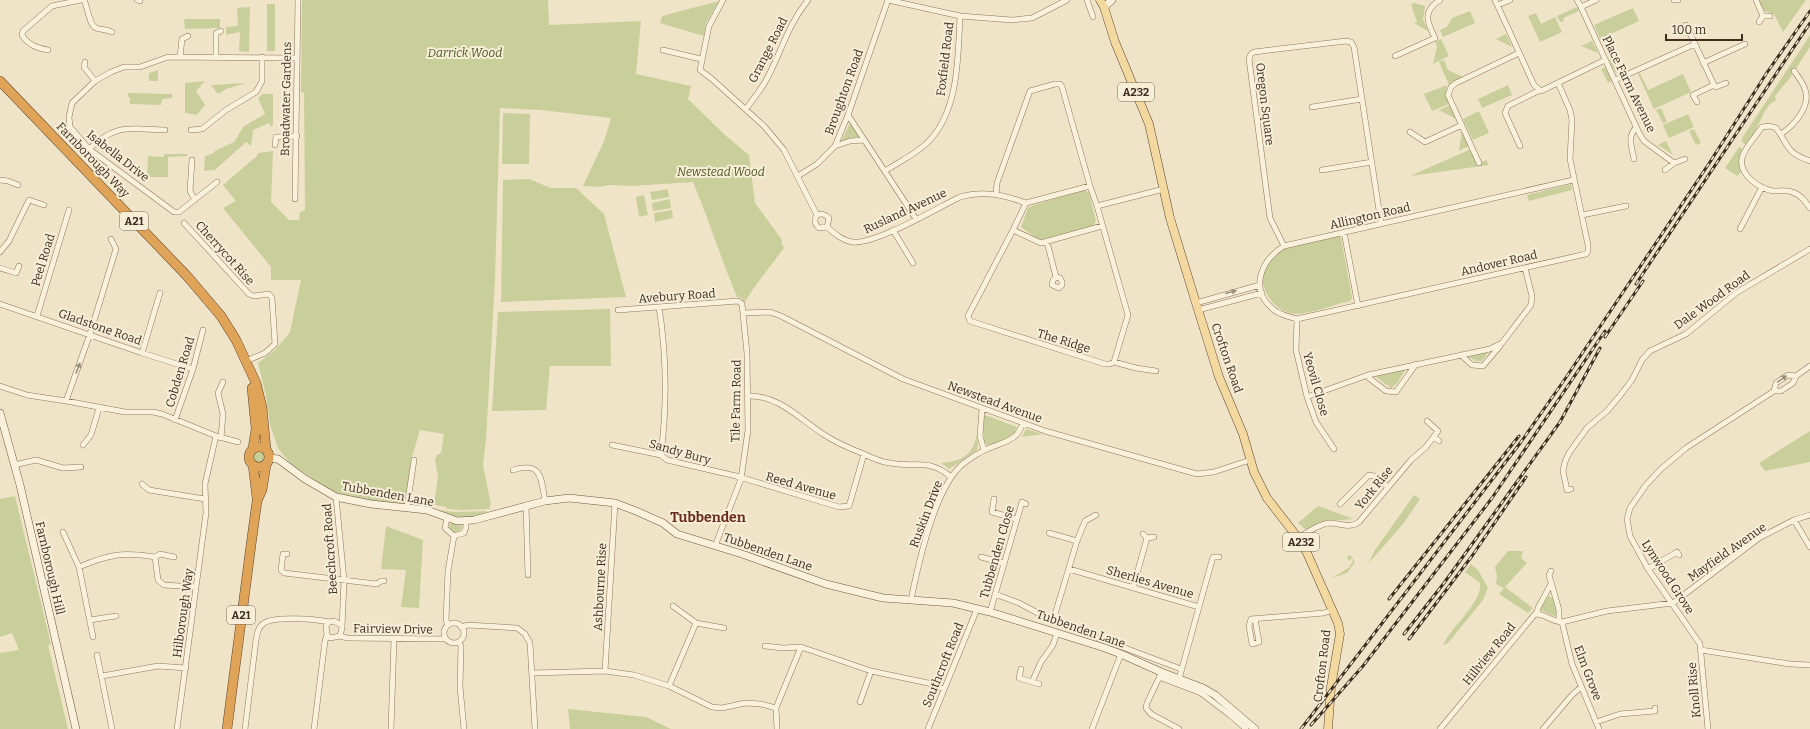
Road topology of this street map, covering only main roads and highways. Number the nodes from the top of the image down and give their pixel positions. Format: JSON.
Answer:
{"nodes":[{"id":1,"x":1102,"y":3,"type":"edge"},
{"id":2,"x":0,"y":81,"type":"edge"},
{"id":3,"x":250,"y":373,"type":"junction"},
{"id":4,"x":253,"y":448,"type":"junction"},
{"id":5,"x":266,"y":449,"type":"junction"},
{"id":6,"x":268,"y":461,"type":"junction"},
{"id":7,"x":253,"y":465,"type":"junction"},
{"id":8,"x":257,"y":501,"type":"junction"},
{"id":9,"x":227,"y":729,"type":"edge"},
{"id":10,"x":1328,"y":729,"type":"edge"}],
"edges":[{"from":1,"to":10,"type":"main road","name":"Crofton Road","number":"A232"},
{"from":2,"to":3,"type":"highway","name":"Farnborough Way","number":"A21"},
{"from":3,"to":4,"type":"highway","name":"Farnborough Way","number":"A21"},
{"from":3,"to":5,"type":"highway","name":"Farnborough Way","number":"A21"},
{"from":4,"to":5,"type":"highway"},
{"from":4,"to":7,"type":"highway"},
{"from":5,"to":6,"type":"highway"},
{"from":6,"to":7,"type":"highway"},
{"from":6,"to":8,"type":"highway","number":"A21"},
{"from":7,"to":8,"type":"highway","number":"A21"},
{"from":8,"to":9,"type":"highway","number":"A21"}]}
